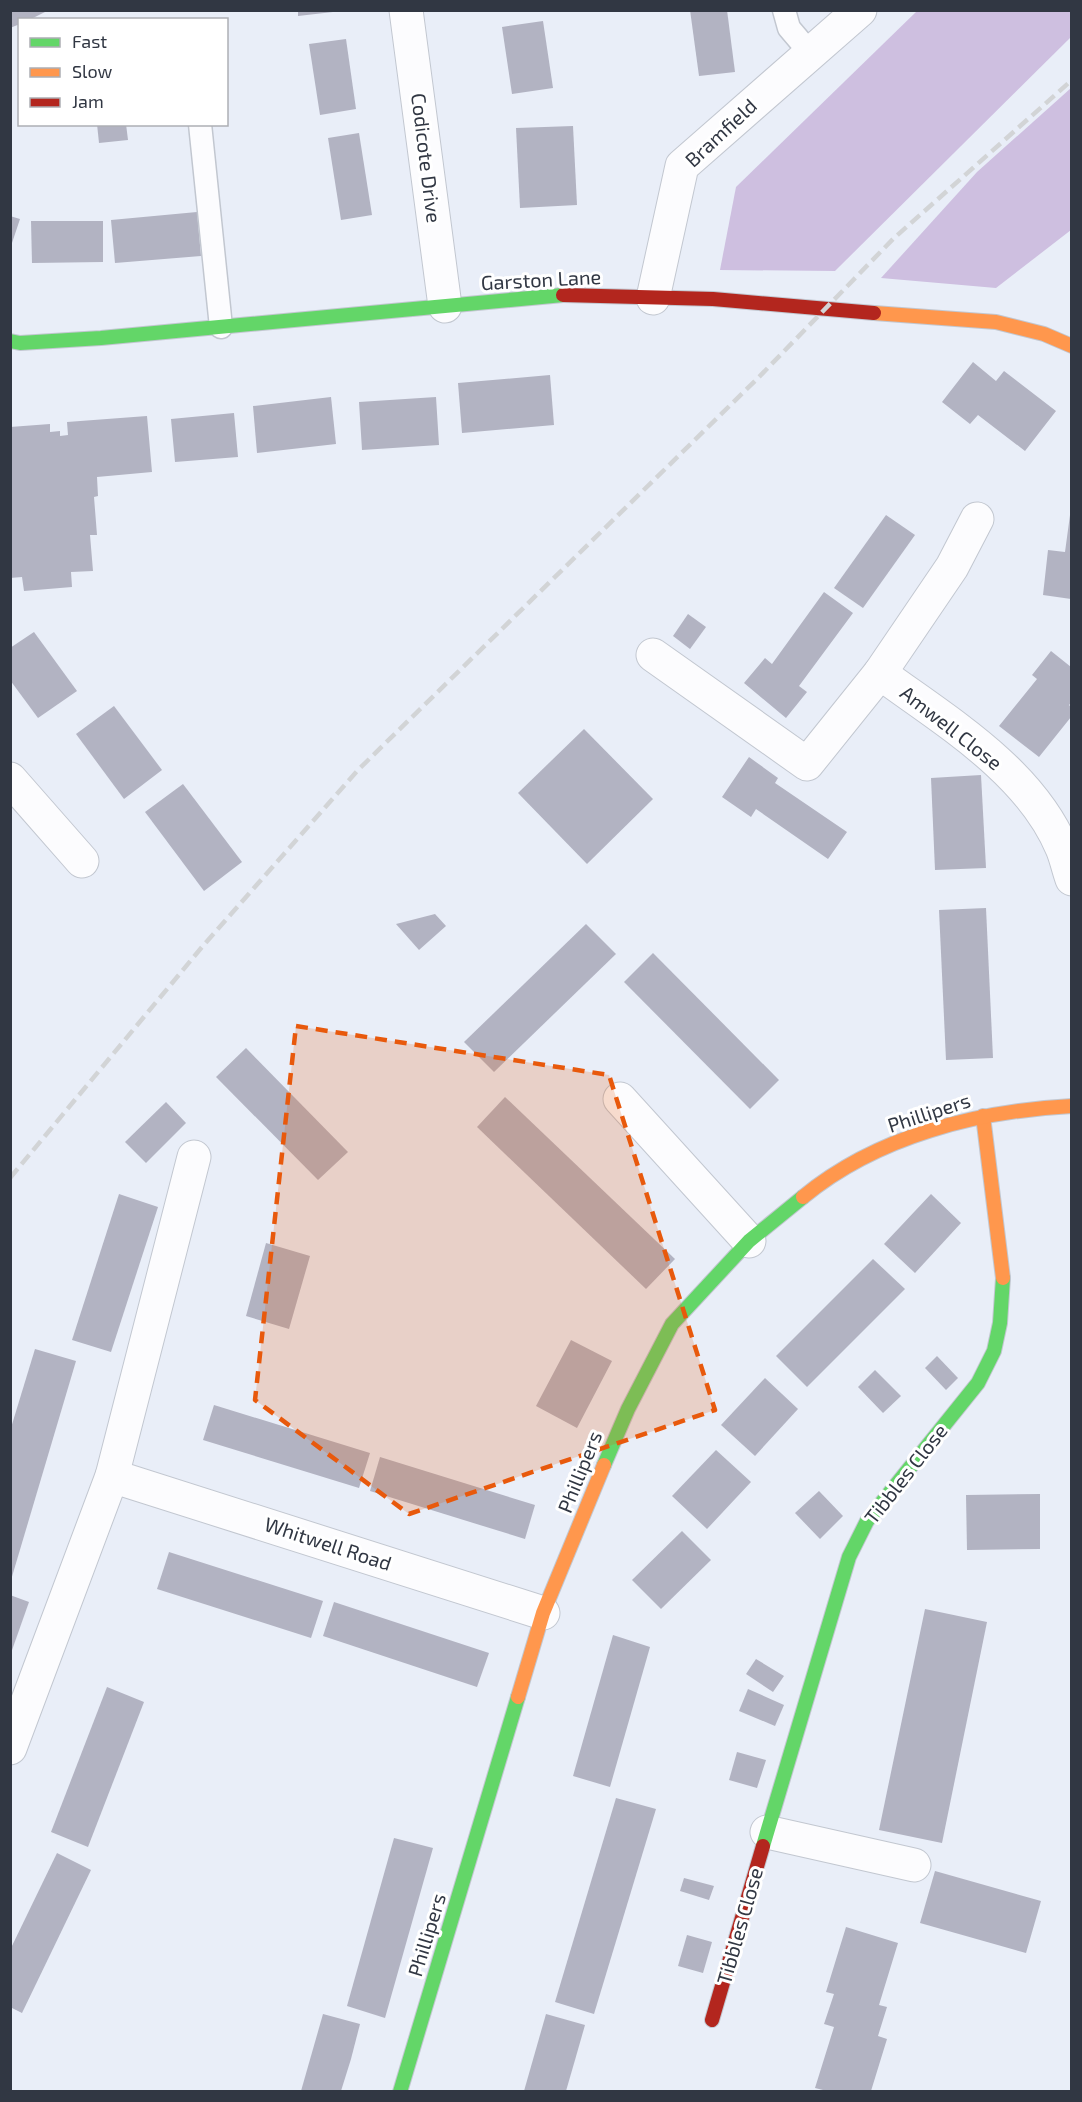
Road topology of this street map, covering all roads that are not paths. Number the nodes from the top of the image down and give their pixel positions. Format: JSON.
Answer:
{"nodes":[{"id":1,"x":406,"y":10,"type":"edge"},
{"id":2,"x":784,"y":10,"type":"edge"},
{"id":3,"x":860,"y":10,"type":"edge"},
{"id":4,"x":811,"y":54,"type":"junction"},
{"id":5,"x":200,"y":126,"type":"edge"},
{"id":6,"x":653,"y":298,"type":"junction"},
{"id":7,"x":445,"y":306,"type":"junction"},
{"id":8,"x":221,"y":327,"type":"junction"},
{"id":9,"x":10,"y":341,"type":"edge"},
{"id":10,"x":1071,"y":346,"type":"edge"},
{"id":11,"x":977,"y":519,"type":"dead end"},
{"id":12,"x":653,"y":655,"type":"dead end"},
{"id":13,"x":880,"y":673,"type":"junction"},
{"id":14,"x":10,"y":779,"type":"edge"},
{"id":15,"x":82,"y":861,"type":"dead end"},
{"id":16,"x":1071,"y":879,"type":"edge"},
{"id":17,"x":620,"y":1099,"type":"dead end"},
{"id":18,"x":1071,"y":1106,"type":"edge"},
{"id":19,"x":983,"y":1116,"type":"junction"},
{"id":20,"x":194,"y":1157,"type":"dead end"},
{"id":21,"x":749,"y":1241,"type":"junction"},
{"id":22,"x":112,"y":1476,"type":"junction"},
{"id":23,"x":543,"y":1613,"type":"junction"},
{"id":24,"x":10,"y":1749,"type":"edge"},
{"id":25,"x":767,"y":1832,"type":"junction"},
{"id":26,"x":914,"y":1865,"type":"dead end"},
{"id":27,"x":712,"y":2020,"type":"dead end"},
{"id":28,"x":400,"y":2091,"type":"edge"}],
"edges":[{"from":1,"to":7,"type":"street","name":"Codicote Drive"},
{"from":2,"to":4,"type":"lane"},
{"from":3,"to":4,"type":"street","name":"Bramfield"},
{"from":4,"to":6,"type":"street","name":"Bramfield"},
{"from":5,"to":8,"type":"lane"},
{"from":6,"to":7,"type":"street","name":"Garston Lane"},
{"from":6,"to":10,"type":"street","name":"Garston Lane"},
{"from":7,"to":8,"type":"street","name":"Garston Lane"},
{"from":8,"to":9,"type":"street","name":"Garston Lane"},
{"from":11,"to":13,"type":"street"},
{"from":12,"to":13,"type":"street"},
{"from":13,"to":16,"type":"street","name":"Amwell Close"},
{"from":14,"to":15,"type":"street"},
{"from":17,"to":21,"type":"street"},
{"from":18,"to":19,"type":"street","name":"Phillipers"},
{"from":19,"to":21,"type":"street","name":"Phillipers"},
{"from":19,"to":25,"type":"street","name":"Tibbles Close"},
{"from":20,"to":22,"type":"street"},
{"from":21,"to":23,"type":"street","name":"Phillipers"},
{"from":22,"to":23,"type":"street","name":"Whitwell Road"},
{"from":22,"to":24,"type":"street"},
{"from":23,"to":28,"type":"street","name":"Phillipers"},
{"from":25,"to":26,"type":"street"},
{"from":25,"to":27,"type":"street","name":"Tibbles Close"}]}
